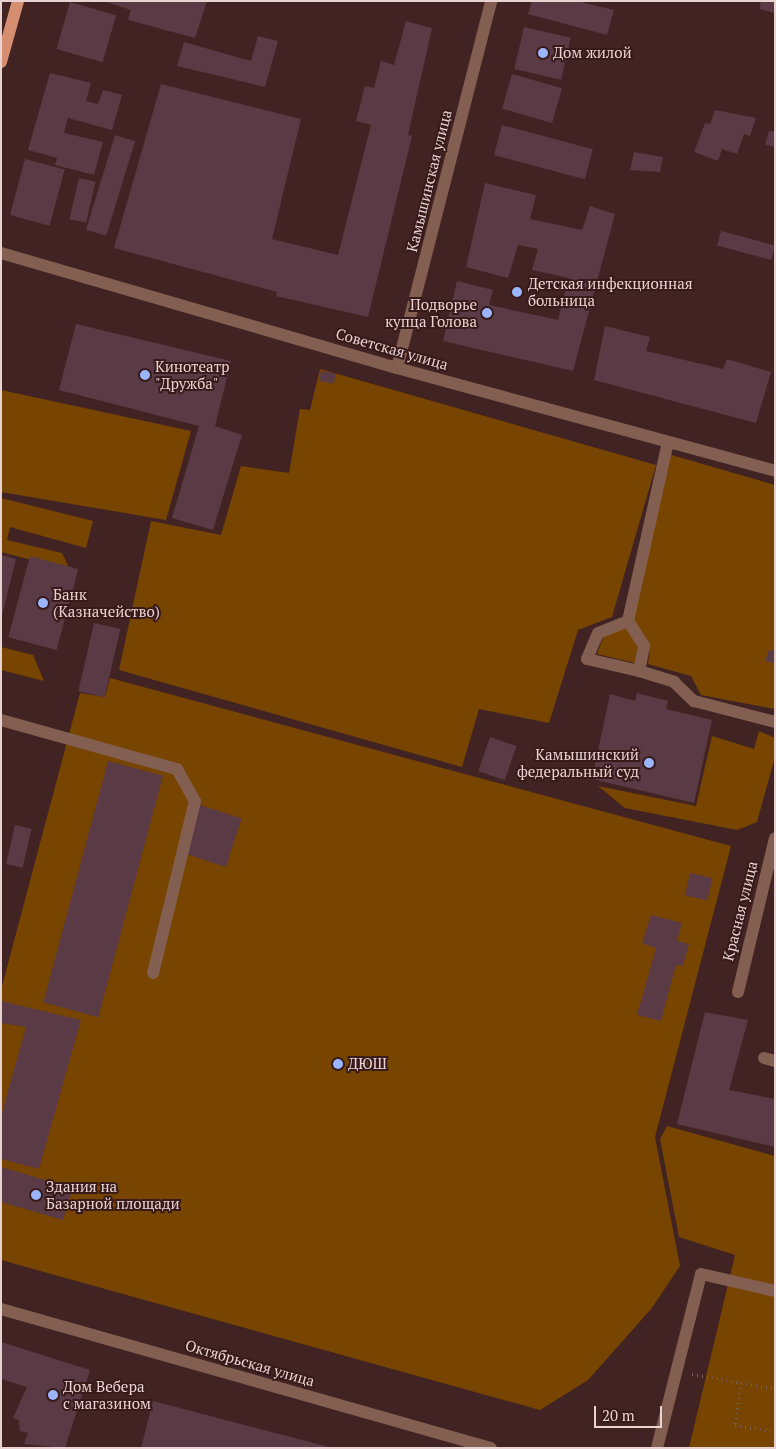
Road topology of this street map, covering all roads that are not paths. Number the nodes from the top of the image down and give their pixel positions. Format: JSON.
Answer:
{"nodes":[{"id":1,"x":18,"y":1,"type":"edge"},
{"id":2,"x":491,"y":1,"type":"edge"},
{"id":3,"x":1,"y":62,"type":"edge"},
{"id":4,"x":1,"y":253,"type":"edge"},
{"id":5,"x":397,"y":368,"type":"junction"},
{"id":6,"x":668,"y":442,"type":"junction"},
{"id":7,"x":775,"y":471,"type":"edge"},
{"id":8,"x":628,"y":621,"type":"junction"},
{"id":9,"x":639,"y":671,"type":"junction"},
{"id":10,"x":1,"y":720,"type":"edge"},
{"id":11,"x":775,"y":722,"type":"edge"},
{"id":12,"x":775,"y":838,"type":"edge"},
{"id":13,"x":153,"y":973,"type":"dead end"},
{"id":14,"x":738,"y":992,"type":"dead end"},
{"id":15,"x":775,"y":1291,"type":"edge"},
{"id":16,"x":1,"y":1309,"type":"edge"},
{"id":17,"x":491,"y":1448,"type":"edge"},
{"id":18,"x":657,"y":1448,"type":"edge"}],
"edges":[{"from":1,"to":3,"type":"main road"},
{"from":2,"to":5,"type":"street","name":"Камышинская улица"},
{"from":4,"to":5,"type":"street","name":"Советская улица"},
{"from":5,"to":6,"type":"street","name":"Советская улица"},
{"from":6,"to":7,"type":"street","name":"Советская улица"},
{"from":6,"to":8,"type":"street"},
{"from":8,"to":9,"type":"street"},
{"from":8,"to":9,"type":"street"},
{"from":9,"to":11,"type":"street"},
{"from":10,"to":13,"type":"street"},
{"from":12,"to":14,"type":"street","name":"Красная улица"},
{"from":15,"to":18,"type":"street"},
{"from":16,"to":17,"type":"street","name":"Октябрьская улица"}]}
